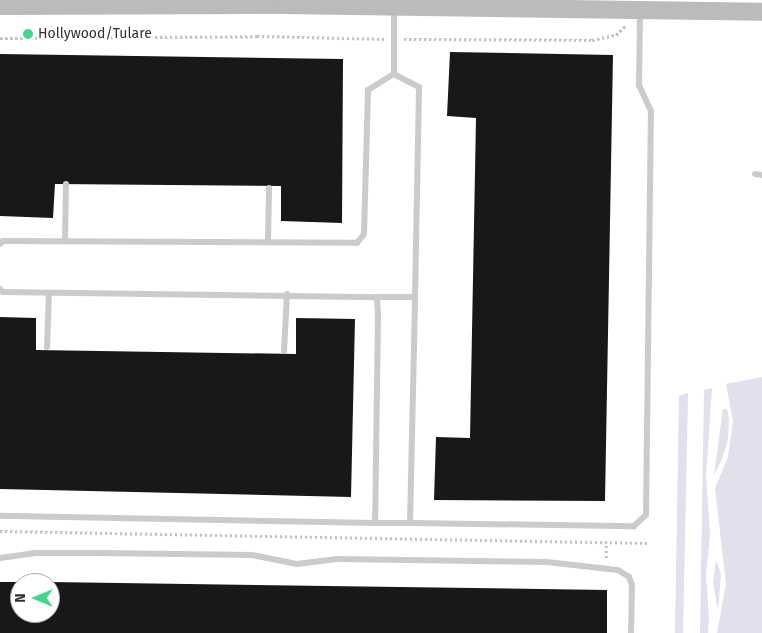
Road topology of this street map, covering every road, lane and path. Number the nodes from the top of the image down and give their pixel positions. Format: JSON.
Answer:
{"nodes":[{"id":1,"x":72,"y":3,"type":"edge"},
{"id":2,"x":282,"y":3,"type":"edge"},
{"id":3,"x":416,"y":3,"type":"edge"},
{"id":4,"x":454,"y":3,"type":"edge"},
{"id":5,"x":606,"y":4,"type":"edge"},
{"id":6,"x":0,"y":6,"type":"edge"},
{"id":7,"x":394,"y":6,"type":"junction"},
{"id":8,"x":640,"y":9,"type":"junction"},
{"id":9,"x":762,"y":12,"type":"edge"},
{"id":10,"x":0,"y":38,"type":"edge"},
{"id":11,"x":394,"y":39,"type":"junction"},
{"id":12,"x":394,"y":74,"type":"junction"},
{"id":13,"x":66,"y":184,"type":"dead end"},
{"id":14,"x":269,"y":188,"type":"dead end"},
{"id":15,"x":65,"y":241,"type":"junction"},
{"id":16,"x":268,"y":242,"type":"junction"},
{"id":17,"x":0,"y":244,"type":"edge"},
{"id":18,"x":0,"y":289,"type":"edge"},
{"id":19,"x":49,"y":293,"type":"junction"},
{"id":20,"x":287,"y":294,"type":"junction"},
{"id":21,"x":378,"y":297,"type":"junction"},
{"id":22,"x":415,"y":297,"type":"junction"},
{"id":23,"x":47,"y":347,"type":"dead end"},
{"id":24,"x":284,"y":351,"type":"dead end"},
{"id":25,"x":0,"y":516,"type":"edge"},
{"id":26,"x":374,"y":523,"type":"junction"},
{"id":27,"x":410,"y":523,"type":"junction"},
{"id":28,"x":0,"y":531,"type":"edge"},
{"id":29,"x":606,"y":542,"type":"junction"},
{"id":30,"x":650,"y":543,"type":"dead end"},
{"id":31,"x":0,"y":558,"type":"edge"},
{"id":32,"x":606,"y":569,"type":"junction"},
{"id":33,"x":631,"y":633,"type":"edge"}],
"edges":[{"from":1,"to":2,"type":"main road"},
{"from":1,"to":6,"type":"main road"},
{"from":2,"to":7,"type":"main road"},
{"from":3,"to":4,"type":"main road"},
{"from":3,"to":7,"type":"main road"},
{"from":4,"to":5,"type":"main road"},
{"from":5,"to":8,"type":"main road"},
{"from":7,"to":11,"type":"lane"},
{"from":8,"to":9,"type":"main road"},
{"from":8,"to":11,"type":"path"},
{"from":8,"to":27,"type":"lane"},
{"from":10,"to":11,"type":"path"},
{"from":11,"to":12,"type":"lane"},
{"from":12,"to":16,"type":"lane"},
{"from":12,"to":22,"type":"lane"},
{"from":13,"to":15,"type":"lane"},
{"from":14,"to":16,"type":"lane"},
{"from":15,"to":16,"type":"lane"},
{"from":15,"to":17,"type":"lane"},
{"from":18,"to":19,"type":"lane"},
{"from":19,"to":20,"type":"lane"},
{"from":19,"to":23,"type":"lane"},
{"from":20,"to":21,"type":"lane"},
{"from":20,"to":24,"type":"lane"},
{"from":21,"to":22,"type":"lane"},
{"from":21,"to":26,"type":"lane"},
{"from":22,"to":27,"type":"lane"},
{"from":25,"to":26,"type":"lane"},
{"from":26,"to":27,"type":"lane"},
{"from":28,"to":29,"type":"path"},
{"from":29,"to":30,"type":"path"},
{"from":29,"to":32,"type":"path"},
{"from":31,"to":32,"type":"lane"},
{"from":32,"to":33,"type":"lane"}]}
